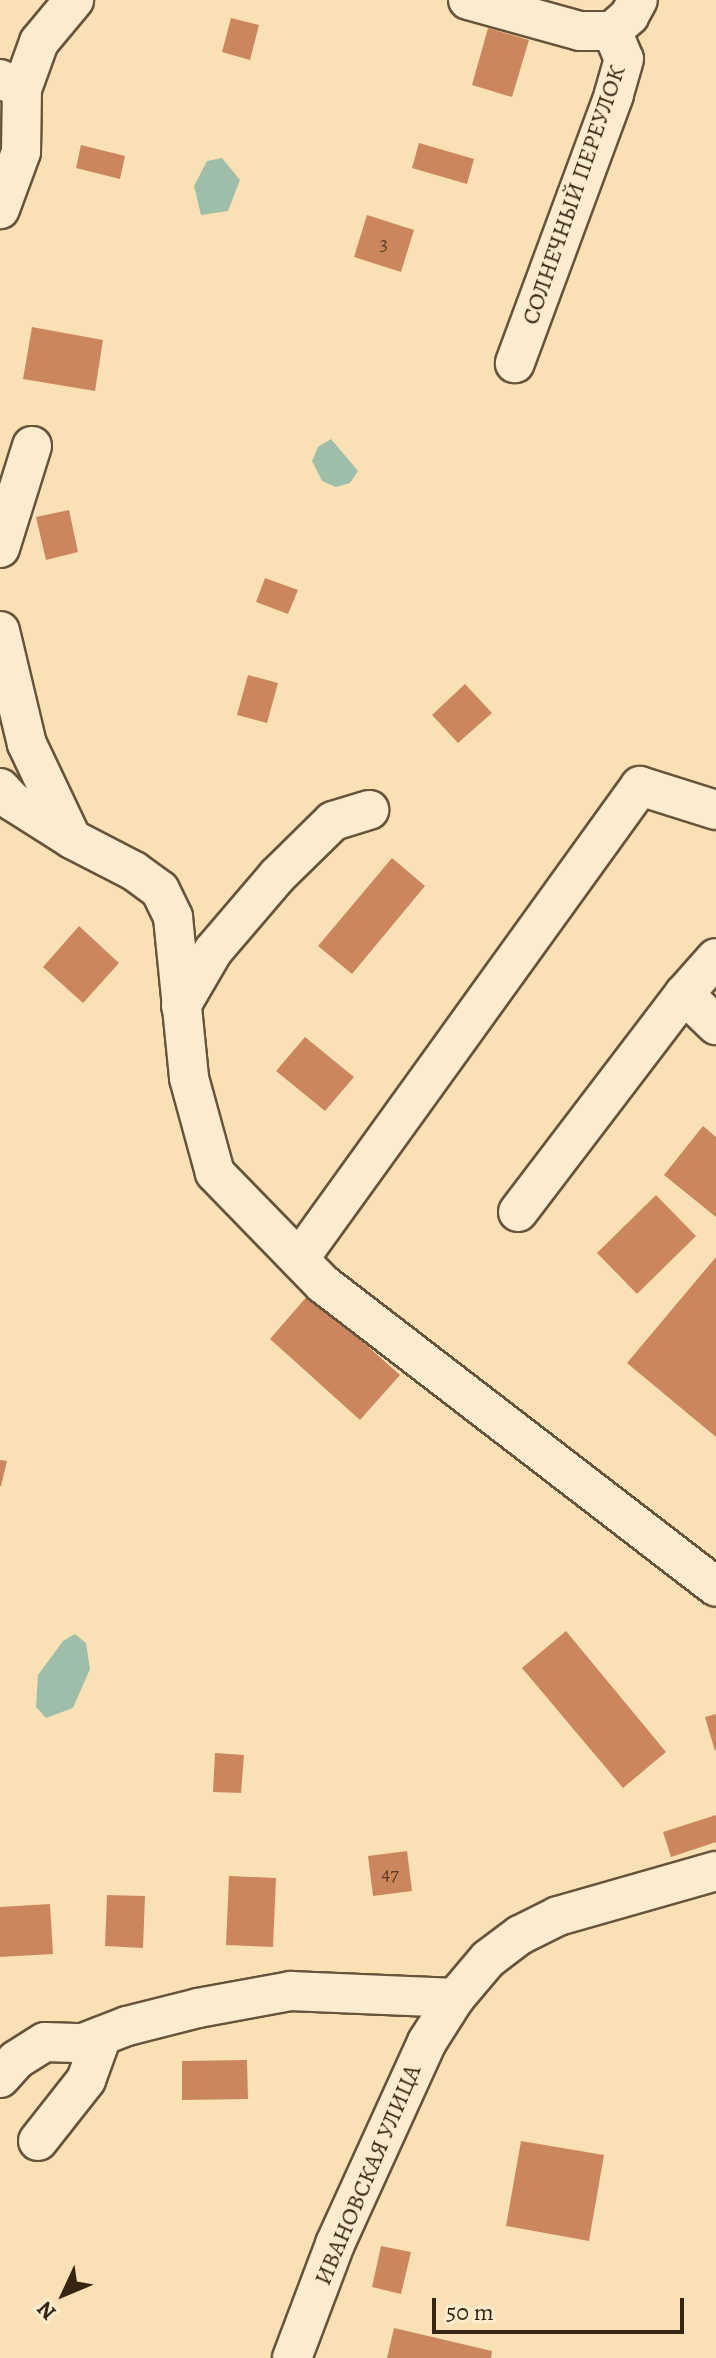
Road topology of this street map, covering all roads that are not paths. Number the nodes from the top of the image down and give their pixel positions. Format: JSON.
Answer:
{"nodes":[{"id":1,"x":74,"y":0,"type":"edge"},
{"id":2,"x":468,"y":0,"type":"edge"},
{"id":3,"x":638,"y":0,"type":"edge"},
{"id":4,"x":612,"y":31,"type":"junction"},
{"id":5,"x":11,"y":84,"type":"edge"},
{"id":6,"x":0,"y":209,"type":"edge"},
{"id":7,"x":515,"y":363,"type":"dead end"},
{"id":8,"x":32,"y":446,"type":"dead end"},
{"id":9,"x":0,"y":548,"type":"edge"},
{"id":10,"x":0,"y":631,"type":"edge"},
{"id":11,"x":0,"y":788,"type":"edge"},
{"id":12,"x":369,"y":810,"type":"dead end"},
{"id":13,"x":716,"y":810,"type":"edge"},
{"id":14,"x":72,"y":839,"type":"junction"},
{"id":15,"x":716,"y":958,"type":"edge"},
{"id":16,"x":684,"y":994,"type":"junction"},
{"id":17,"x":181,"y":1006,"type":"junction"},
{"id":18,"x":716,"y":1025,"type":"edge"},
{"id":19,"x":518,"y":1212,"type":"dead end"},
{"id":20,"x":299,"y":1259,"type":"junction"},
{"id":21,"x":716,"y":1587,"type":"edge"},
{"id":22,"x":716,"y":1871,"type":"edge"},
{"id":23,"x":455,"y":1998,"type":"junction"},
{"id":24,"x":102,"y":2036,"type":"junction"},
{"id":25,"x":0,"y":2078,"type":"edge"},
{"id":26,"x":38,"y":2141,"type":"dead end"},
{"id":27,"x":292,"y":2358,"type":"edge"}],
"edges":[{"from":1,"to":5,"type":"street"},
{"from":2,"to":4,"type":"street","name":"СОЛНЕЧНЫЙ ПЕРЕУЛОК"},
{"from":3,"to":4,"type":"street"},
{"from":4,"to":7,"type":"street","name":"СОЛНЕЧНЫЙ ПЕРЕУЛОК"},
{"from":5,"to":6,"type":"street"},
{"from":8,"to":9,"type":"street"},
{"from":10,"to":14,"type":"street"},
{"from":11,"to":14,"type":"street"},
{"from":12,"to":17,"type":"street"},
{"from":13,"to":20,"type":"street"},
{"from":14,"to":17,"type":"street"},
{"from":15,"to":16,"type":"street"},
{"from":16,"to":18,"type":"street"},
{"from":16,"to":19,"type":"street"},
{"from":17,"to":20,"type":"street"},
{"from":20,"to":21,"type":"street"},
{"from":22,"to":23,"type":"street","name":"ИВАНОВСКАЯ УЛИЦА"},
{"from":23,"to":24,"type":"street"},
{"from":23,"to":27,"type":"street","name":"ИВАНОВСКАЯ УЛИЦА"},
{"from":24,"to":25,"type":"street"},
{"from":24,"to":26,"type":"street"}]}
